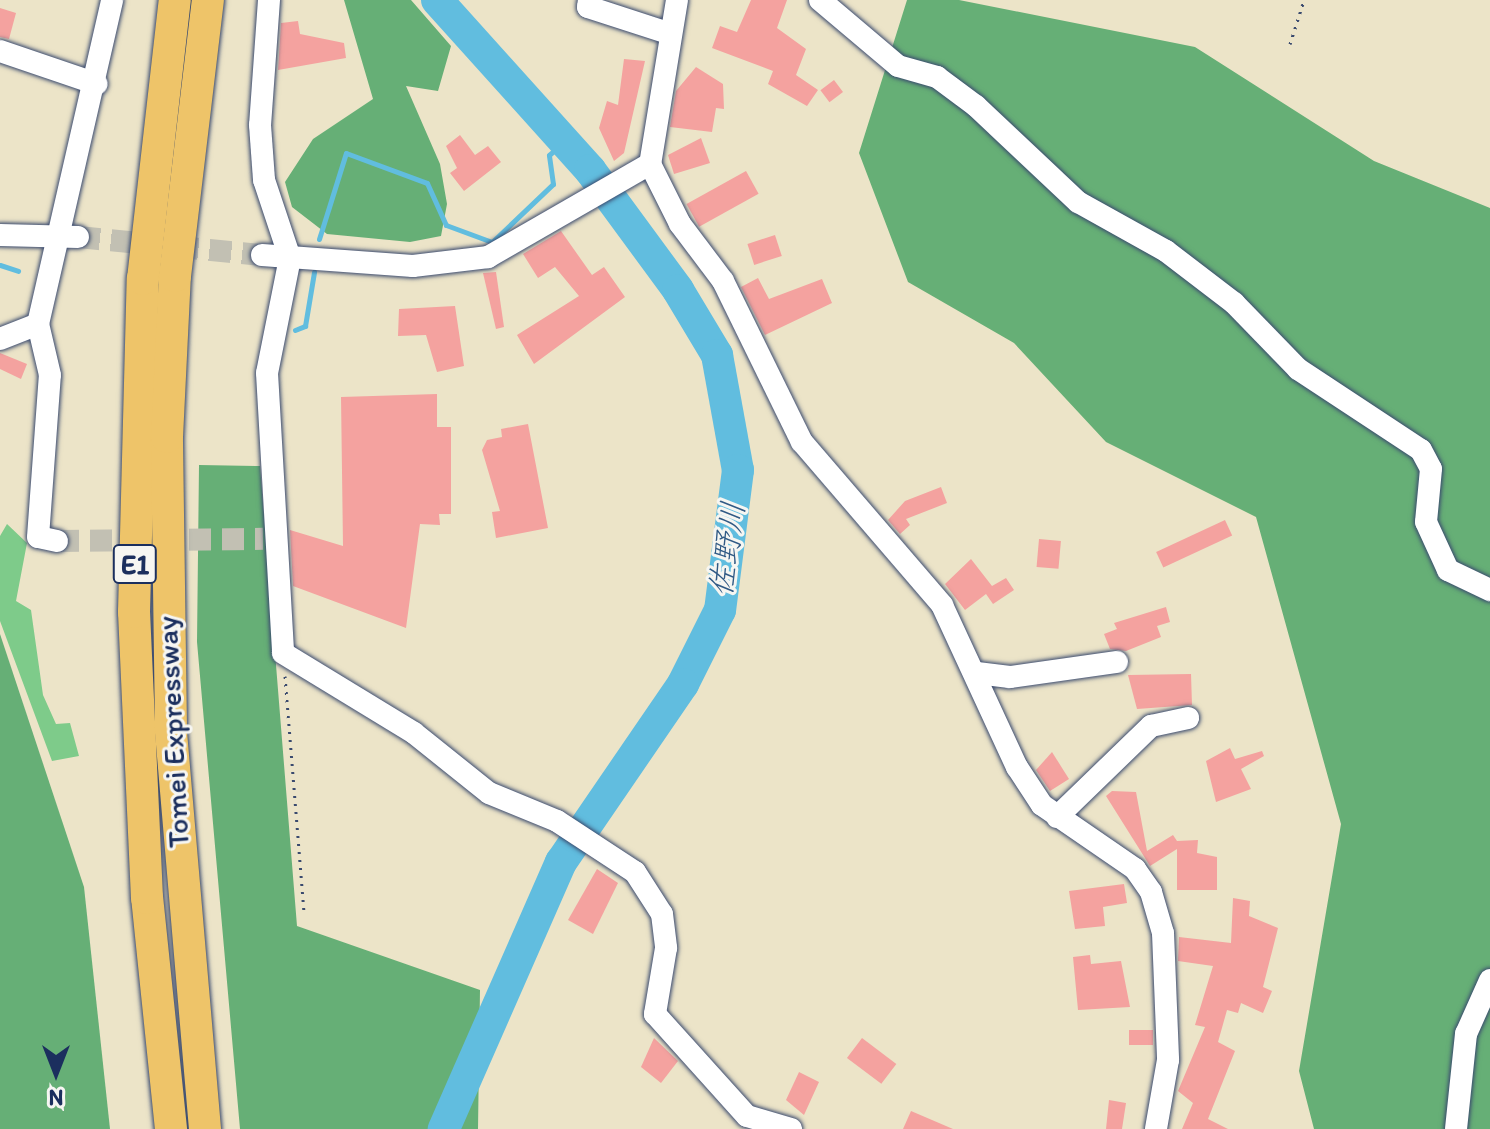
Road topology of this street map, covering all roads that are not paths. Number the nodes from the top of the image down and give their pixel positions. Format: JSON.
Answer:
{"nodes":[{"id":1,"x":112,"y":0,"type":"edge"},
{"id":2,"x":175,"y":0,"type":"edge"},
{"id":3,"x":208,"y":0,"type":"edge"},
{"id":4,"x":269,"y":0,"type":"edge"},
{"id":5,"x":589,"y":0,"type":"edge"},
{"id":6,"x":677,"y":0,"type":"edge"},
{"id":7,"x":820,"y":0,"type":"edge"},
{"id":8,"x":671,"y":34,"type":"junction"},
{"id":9,"x":0,"y":51,"type":"edge"},
{"id":10,"x":97,"y":84,"type":"junction"},
{"id":11,"x":641,"y":167,"type":"junction"},
{"id":12,"x":0,"y":235,"type":"edge"},
{"id":13,"x":54,"y":236,"type":"junction"},
{"id":14,"x":78,"y":237,"type":"tunnel mouth"},
{"id":15,"x":262,"y":255,"type":"tunnel mouth"},
{"id":16,"x":290,"y":258,"type":"junction"},
{"id":17,"x":38,"y":324,"type":"junction"},
{"id":18,"x":0,"y":339,"type":"edge"},
{"id":19,"x":57,"y":541,"type":"dead end"},
{"id":20,"x":1490,"y":590,"type":"edge"},
{"id":21,"x":1117,"y":662,"type":"dead end"},
{"id":22,"x":977,"y":673,"type":"junction"},
{"id":23,"x":1188,"y":718,"type":"dead end"},
{"id":24,"x":1057,"y":817,"type":"junction"},
{"id":25,"x":1490,"y":980,"type":"edge"},
{"id":26,"x":171,"y":1129,"type":"edge"},
{"id":27,"x":205,"y":1129,"type":"edge"},
{"id":28,"x":791,"y":1129,"type":"edge"},
{"id":29,"x":1156,"y":1129,"type":"edge"},
{"id":30,"x":1456,"y":1129,"type":"edge"}],
"edges":[{"from":1,"to":10,"type":"street"},
{"from":2,"to":26,"type":"highway","name":"Tomei Expressway","number":"E1"},
{"from":3,"to":27,"type":"highway","name":"Tomei Expressway","number":"E1"},
{"from":4,"to":16,"type":"street"},
{"from":5,"to":8,"type":"street"},
{"from":6,"to":8,"type":"street"},
{"from":7,"to":20,"type":"street"},
{"from":8,"to":11,"type":"street"},
{"from":9,"to":10,"type":"street"},
{"from":10,"to":13,"type":"street"},
{"from":11,"to":16,"type":"street"},
{"from":11,"to":22,"type":"street"},
{"from":12,"to":13,"type":"street"},
{"from":13,"to":14,"type":"street"},
{"from":13,"to":17,"type":"street"},
{"from":15,"to":16,"type":"street"},
{"from":16,"to":28,"type":"street"},
{"from":17,"to":18,"type":"street"},
{"from":17,"to":19,"type":"street"},
{"from":21,"to":22,"type":"street"},
{"from":22,"to":24,"type":"street"},
{"from":23,"to":24,"type":"street"},
{"from":24,"to":29,"type":"street"},
{"from":25,"to":30,"type":"street"}]}
